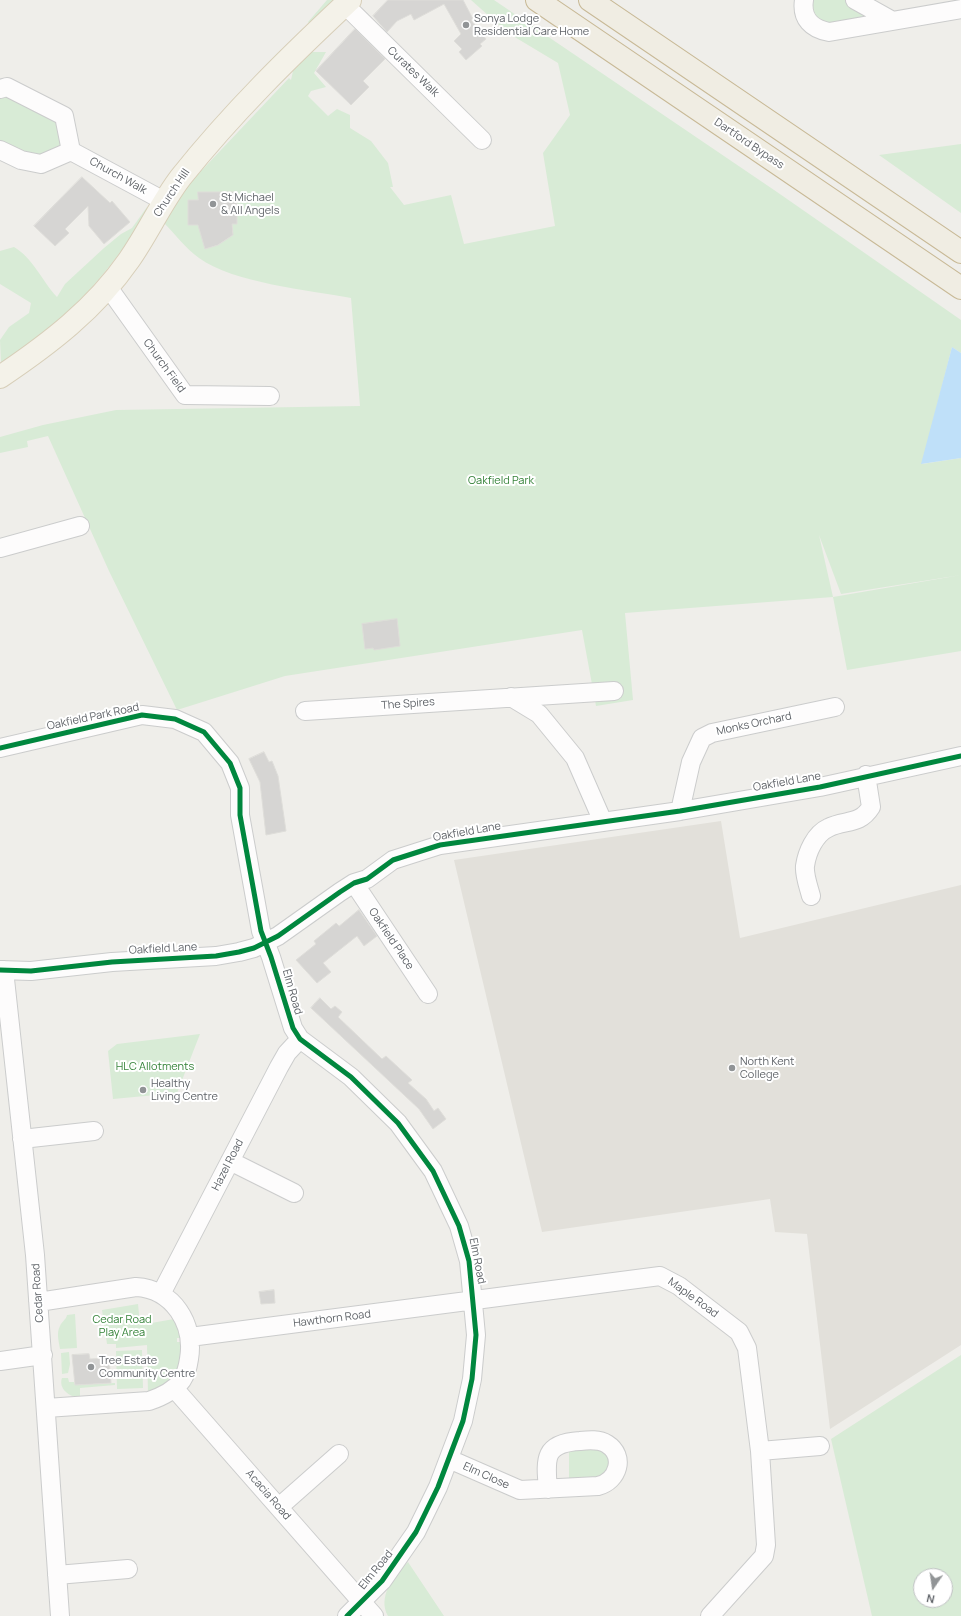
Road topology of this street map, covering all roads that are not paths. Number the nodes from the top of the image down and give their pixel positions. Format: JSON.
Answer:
{"nodes":[{"id":1,"x":537,"y":0,"type":"edge"},
{"id":2,"x":590,"y":0,"type":"edge"},
{"id":3,"x":804,"y":0,"type":"edge"},
{"id":4,"x":855,"y":0,"type":"edge"},
{"id":5,"x":347,"y":3,"type":"edge"},
{"id":6,"x":961,"y":9,"type":"edge"},
{"id":7,"x":891,"y":20,"type":"junction"},
{"id":8,"x":0,"y":89,"type":"edge"},
{"id":9,"x":482,"y":140,"type":"dead end"},
{"id":10,"x":0,"y":150,"type":"edge"},
{"id":11,"x":71,"y":151,"type":"junction"},
{"id":12,"x":164,"y":201,"type":"junction"},
{"id":13,"x":961,"y":252,"type":"edge"},
{"id":14,"x":108,"y":287,"type":"junction"},
{"id":15,"x":961,"y":288,"type":"edge"},
{"id":16,"x":0,"y":377,"type":"edge"},
{"id":17,"x":270,"y":396,"type":"dead end"},
{"id":18,"x":80,"y":526,"type":"dead end"},
{"id":19,"x":0,"y":548,"type":"edge"},
{"id":20,"x":614,"y":691,"type":"dead end"},
{"id":21,"x":511,"y":697,"type":"junction"},
{"id":22,"x":836,"y":707,"type":"dead end"},
{"id":23,"x":305,"y":711,"type":"dead end"},
{"id":24,"x":0,"y":748,"type":"edge"},
{"id":25,"x":961,"y":756,"type":"edge"},
{"id":26,"x":866,"y":775,"type":"junction"},
{"id":27,"x":680,"y":811,"type":"junction"},
{"id":28,"x":603,"y":822,"type":"junction"},
{"id":29,"x":354,"y":883,"type":"junction"},
{"id":30,"x":811,"y":896,"type":"dead end"},
{"id":31,"x":266,"y":943,"type":"junction"},
{"id":32,"x":2,"y":970,"type":"edge"},
{"id":33,"x":428,"y":994,"type":"dead end"},
{"id":34,"x":300,"y":1039,"type":"junction"},
{"id":35,"x":94,"y":1131,"type":"dead end"},
{"id":36,"x":22,"y":1139,"type":"junction"},
{"id":37,"x":230,"y":1161,"type":"junction"},
{"id":38,"x":294,"y":1194,"type":"dead end"},
{"id":39,"x":161,"y":1294,"type":"junction"},
{"id":40,"x":38,"y":1301,"type":"junction"},
{"id":41,"x":474,"y":1301,"type":"junction"},
{"id":42,"x":190,"y":1337,"type":"junction"},
{"id":43,"x":44,"y":1355,"type":"junction"},
{"id":44,"x":0,"y":1360,"type":"edge"},
{"id":45,"x":174,"y":1388,"type":"junction"},
{"id":46,"x":46,"y":1408,"type":"junction"},
{"id":47,"x":820,"y":1446,"type":"dead end"},
{"id":48,"x":760,"y":1452,"type":"junction"},
{"id":49,"x":339,"y":1454,"type":"dead end"},
{"id":50,"x":449,"y":1459,"type":"junction"},
{"id":51,"x":548,"y":1489,"type":"dead end"},
{"id":52,"x":279,"y":1507,"type":"junction"},
{"id":53,"x":128,"y":1570,"type":"dead end"},
{"id":54,"x":57,"y":1574,"type":"junction"},
{"id":55,"x":362,"y":1603,"type":"junction"},
{"id":56,"x":60,"y":1616,"type":"edge"},
{"id":57,"x":347,"y":1616,"type":"edge"},
{"id":58,"x":374,"y":1616,"type":"edge"},
{"id":59,"x":710,"y":1616,"type":"edge"}],
"edges":[{"from":1,"to":15,"type":"highway","name":"Dartford Bypass"},
{"from":2,"to":13,"type":"highway"},
{"from":3,"to":7,"type":"street"},
{"from":4,"to":7,"type":"street"},
{"from":5,"to":9,"type":"street","name":"Curates Walk"},
{"from":5,"to":12,"type":"main road","name":"Church Hill"},
{"from":6,"to":7,"type":"street"},
{"from":8,"to":11,"type":"street"},
{"from":10,"to":11,"type":"street"},
{"from":11,"to":12,"type":"street","name":"Church Walk"},
{"from":12,"to":14,"type":"main road","name":"Church Hill"},
{"from":14,"to":16,"type":"main road","name":"Church Hill"},
{"from":14,"to":17,"type":"street","name":"Church Field"},
{"from":18,"to":19,"type":"street"},
{"from":20,"to":21,"type":"street","name":"The Spires"},
{"from":21,"to":23,"type":"street","name":"The Spires"},
{"from":21,"to":28,"type":"street"},
{"from":22,"to":27,"type":"street","name":"Monks Orchard"},
{"from":24,"to":31,"type":"street","name":"Oakfield Park Road"},
{"from":25,"to":26,"type":"street","name":"Oakfield Lane"},
{"from":26,"to":27,"type":"street","name":"Oakfield Lane"},
{"from":26,"to":30,"type":"street"},
{"from":27,"to":28,"type":"street","name":"Oakfield Lane"},
{"from":28,"to":29,"type":"street","name":"Oakfield Lane"},
{"from":29,"to":31,"type":"street","name":"Oakfield Lane"},
{"from":29,"to":33,"type":"street","name":"Oakfield Place"},
{"from":31,"to":32,"type":"street","name":"Oakfield Lane"},
{"from":31,"to":34,"type":"street","name":"Elm Road"},
{"from":32,"to":36,"type":"street","name":"Cedar Road"},
{"from":34,"to":37,"type":"street","name":"Hazel Road"},
{"from":34,"to":41,"type":"street","name":"Elm Road"},
{"from":35,"to":36,"type":"street"},
{"from":36,"to":40,"type":"street","name":"Cedar Road"},
{"from":37,"to":38,"type":"street"},
{"from":37,"to":39,"type":"street","name":"Hazel Road"},
{"from":39,"to":40,"type":"street"},
{"from":39,"to":42,"type":"street"},
{"from":40,"to":43,"type":"street","name":"Cedar Road"},
{"from":41,"to":42,"type":"street","name":"Hawthorn Road"},
{"from":41,"to":48,"type":"street","name":"Maple Road"},
{"from":41,"to":50,"type":"street","name":"Elm Road"},
{"from":42,"to":45,"type":"street"},
{"from":43,"to":44,"type":"street"},
{"from":43,"to":46,"type":"street","name":"Cedar Road"},
{"from":45,"to":46,"type":"street"},
{"from":45,"to":52,"type":"street","name":"Acacia Road"},
{"from":46,"to":54,"type":"street","name":"Cedar Road"},
{"from":47,"to":48,"type":"street"},
{"from":48,"to":59,"type":"street","name":"Maple Road"},
{"from":49,"to":52,"type":"street"},
{"from":50,"to":51,"type":"street","name":"Elm Close"},
{"from":50,"to":55,"type":"street","name":"Elm Road"},
{"from":52,"to":55,"type":"street","name":"Acacia Road"},
{"from":53,"to":54,"type":"street"},
{"from":54,"to":56,"type":"street","name":"Cedar Road"},
{"from":55,"to":57,"type":"street","name":"Elm Road"},
{"from":55,"to":58,"type":"street"}]}
